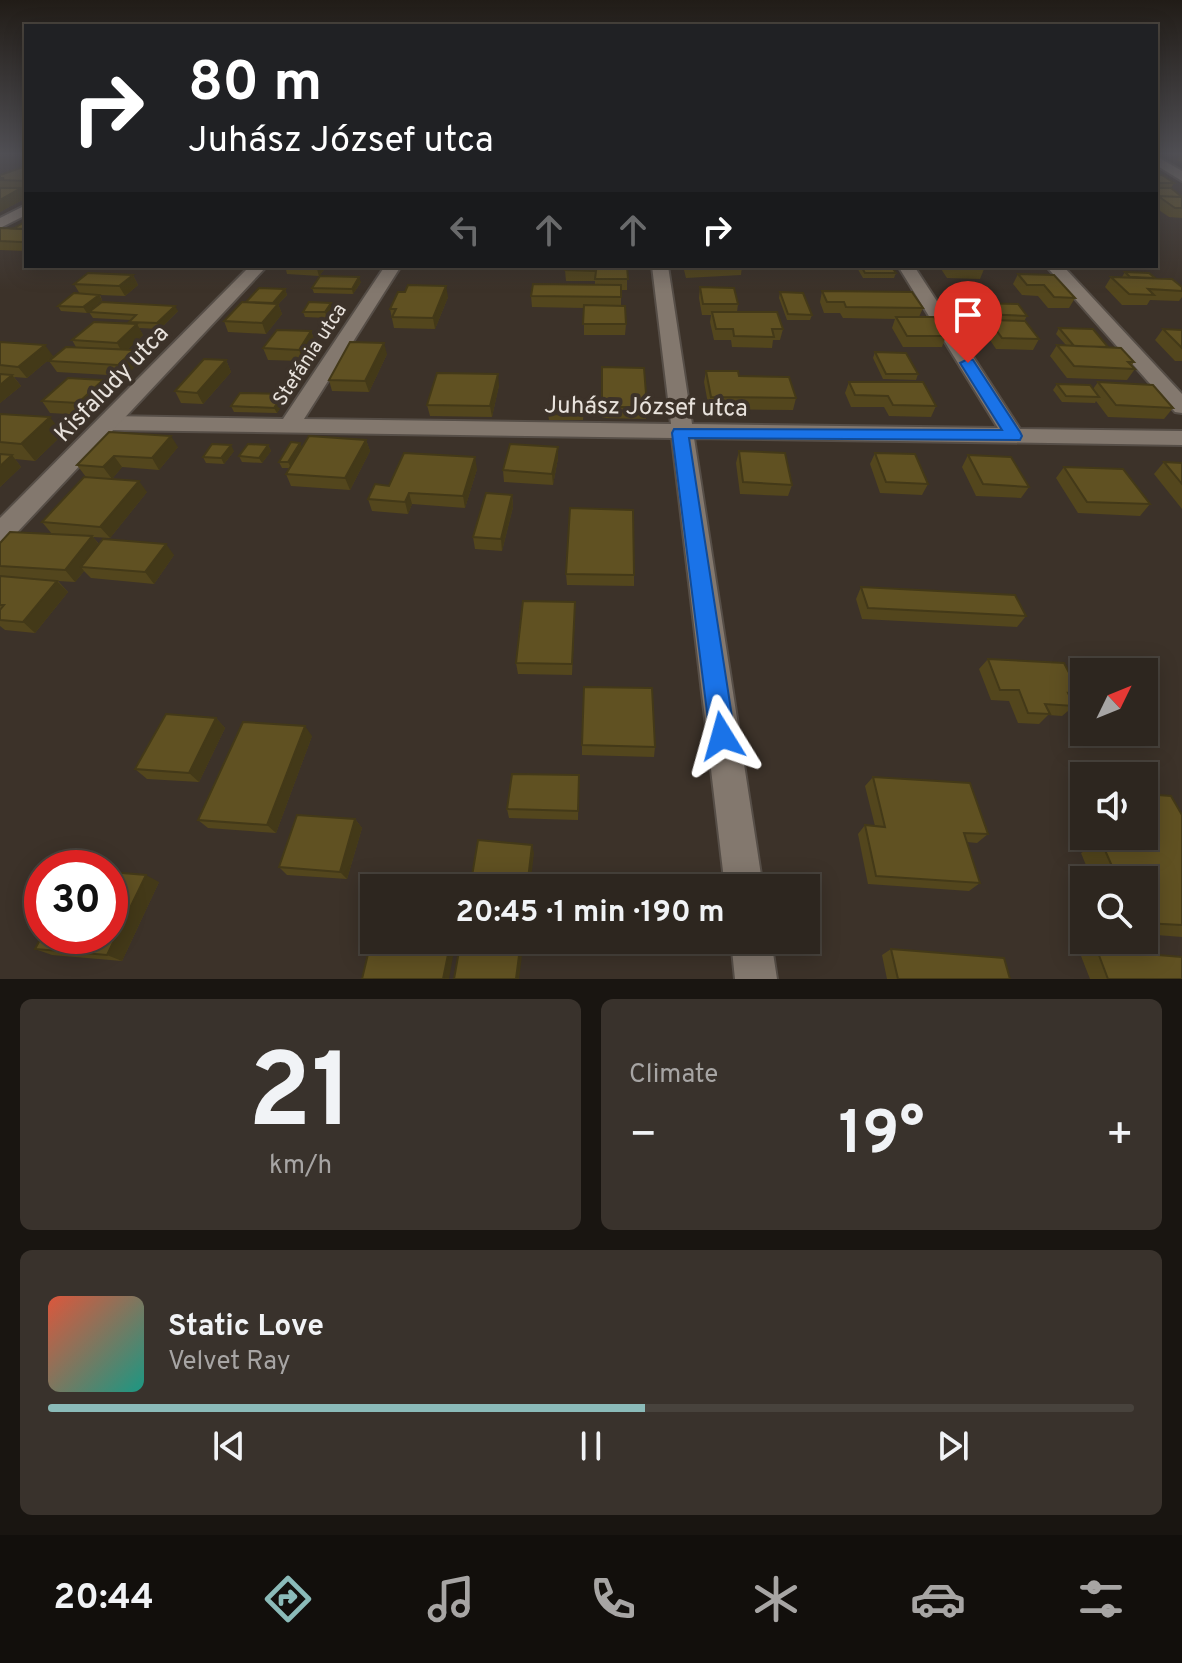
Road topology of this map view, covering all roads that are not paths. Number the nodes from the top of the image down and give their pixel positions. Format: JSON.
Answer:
{"nodes":[{"id":1,"x":24,"y":210,"type":"edge"},
{"id":2,"x":0,"y":224,"type":"edge"},
{"id":3,"x":257,"y":268,"type":"edge"},
{"id":4,"x":392,"y":268,"type":"edge"},
{"id":5,"x":660,"y":268,"type":"edge"},
{"id":6,"x":907,"y":268,"type":"edge"},
{"id":7,"x":1056,"y":268,"type":"edge"},
{"id":8,"x":1182,"y":407,"type":"edge"},
{"id":9,"x":109,"y":423,"type":"junction"},
{"id":10,"x":289,"y":426,"type":"junction"},
{"id":11,"x":680,"y":433,"type":"junction"},
{"id":12,"x":1014,"y":436,"type":"junction"},
{"id":13,"x":1182,"y":438,"type":"edge"},
{"id":14,"x":0,"y":534,"type":"edge"},
{"id":15,"x":742,"y":874,"type":"edge"},
{"id":16,"x":753,"y":954,"type":"edge"},
{"id":17,"x":756,"y":979,"type":"edge"}],
"edges":[{"from":1,"to":2,"type":"street"},
{"from":3,"to":9,"type":"street","name":"Kisfaludy utca"},
{"from":4,"to":10,"type":"street","name":"Stefánia utca"},
{"from":5,"to":11,"type":"street"},
{"from":6,"to":12,"type":"street"},
{"from":7,"to":8,"type":"street"},
{"from":9,"to":10,"type":"street","name":"Juhász József utca"},
{"from":9,"to":14,"type":"street","name":"Kisfaludy utca"},
{"from":10,"to":11,"type":"street","name":"Juhász József utca"},
{"from":11,"to":12,"type":"street","name":"Juhász József utca"},
{"from":11,"to":15,"type":"street"},
{"from":12,"to":13,"type":"street","name":"Juhász József utca"},
{"from":16,"to":17,"type":"street"}]}
